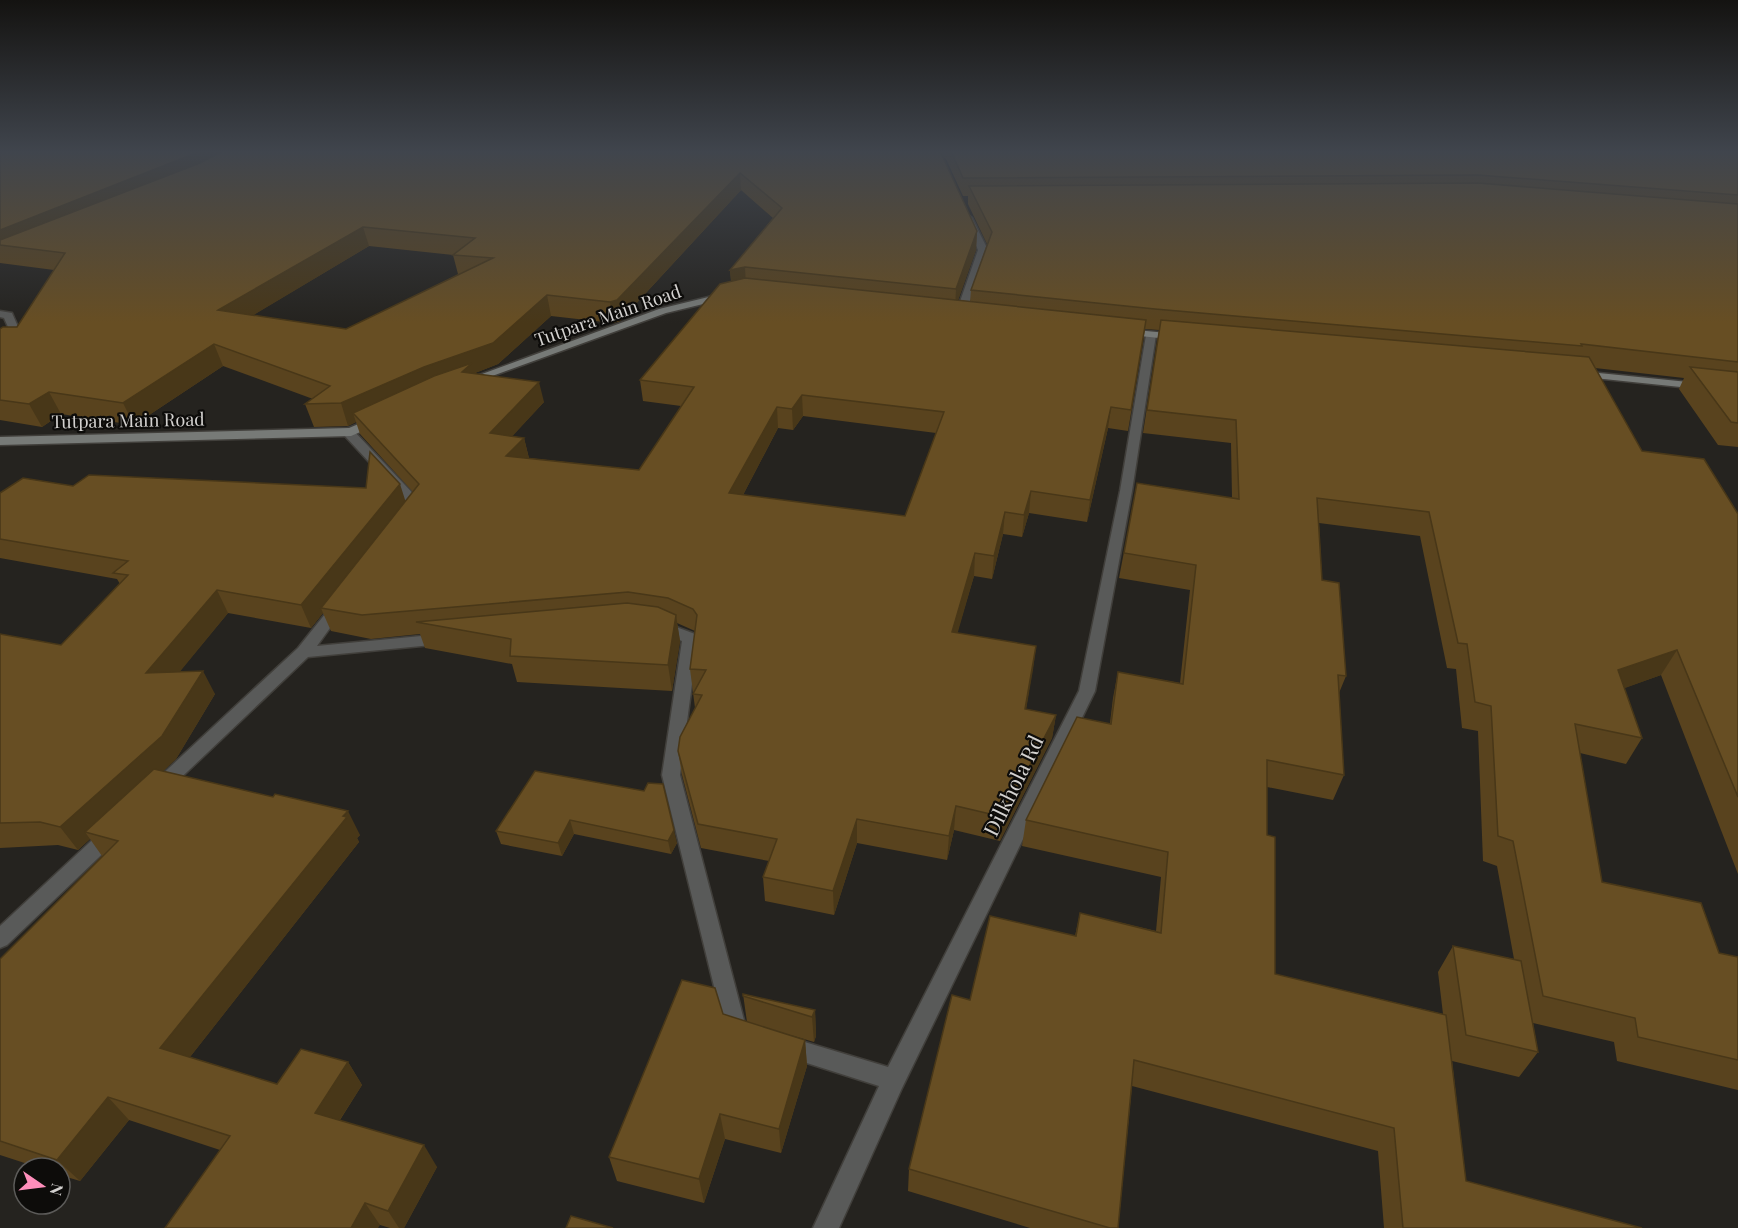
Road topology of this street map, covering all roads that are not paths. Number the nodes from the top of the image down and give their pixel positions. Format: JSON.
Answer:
{"nodes":[{"id":1,"x":964,"y":210,"type":"edge"},
{"id":2,"x":735,"y":294,"type":"edge"},
{"id":3,"x":961,"y":313,"type":"edge"},
{"id":4,"x":0,"y":314,"type":"edge"},
{"id":5,"x":1116,"y":331,"type":"edge"},
{"id":6,"x":1151,"y":335,"type":"junction"},
{"id":7,"x":1186,"y":338,"type":"edge"},
{"id":8,"x":0,"y":352,"type":"edge"},
{"id":9,"x":1562,"y":372,"type":"edge"},
{"id":10,"x":455,"y":386,"type":"edge"},
{"id":11,"x":1738,"y":390,"type":"edge"},
{"id":12,"x":382,"y":418,"type":"edge"},
{"id":13,"x":348,"y":432,"type":"junction"},
{"id":14,"x":0,"y":441,"type":"edge"},
{"id":15,"x":403,"y":524,"type":"edge"},
{"id":16,"x":346,"y":597,"type":"edge"},
{"id":17,"x":643,"y":624,"type":"edge"},
{"id":18,"x":456,"y":638,"type":"edge"},
{"id":19,"x":304,"y":652,"type":"junction"},
{"id":20,"x":147,"y":799,"type":"edge"},
{"id":21,"x":122,"y":824,"type":"edge"},
{"id":22,"x":0,"y":939,"type":"edge"},
{"id":23,"x":894,"y":1080,"type":"junction"},
{"id":24,"x":826,"y":1228,"type":"edge"}],
"edges":[{"from":1,"to":3,"type":"street"},
{"from":2,"to":10,"type":"street","name":"Tutpara Main Road"},
{"from":4,"to":8,"type":"street"},
{"from":5,"to":6,"type":"street"},
{"from":6,"to":7,"type":"street"},
{"from":6,"to":23,"type":"street","name":"Dilkhola Rd"},
{"from":9,"to":11,"type":"street"},
{"from":12,"to":13,"type":"street","name":"Tutpara Main Road"},
{"from":13,"to":14,"type":"street","name":"Tutpara Main Road"},
{"from":13,"to":15,"type":"street"},
{"from":16,"to":19,"type":"street"},
{"from":17,"to":23,"type":"street"},
{"from":18,"to":19,"type":"street"},
{"from":19,"to":20,"type":"street"},
{"from":21,"to":22,"type":"street"},
{"from":23,"to":24,"type":"street","name":"Dilkhola Rd"}]}
